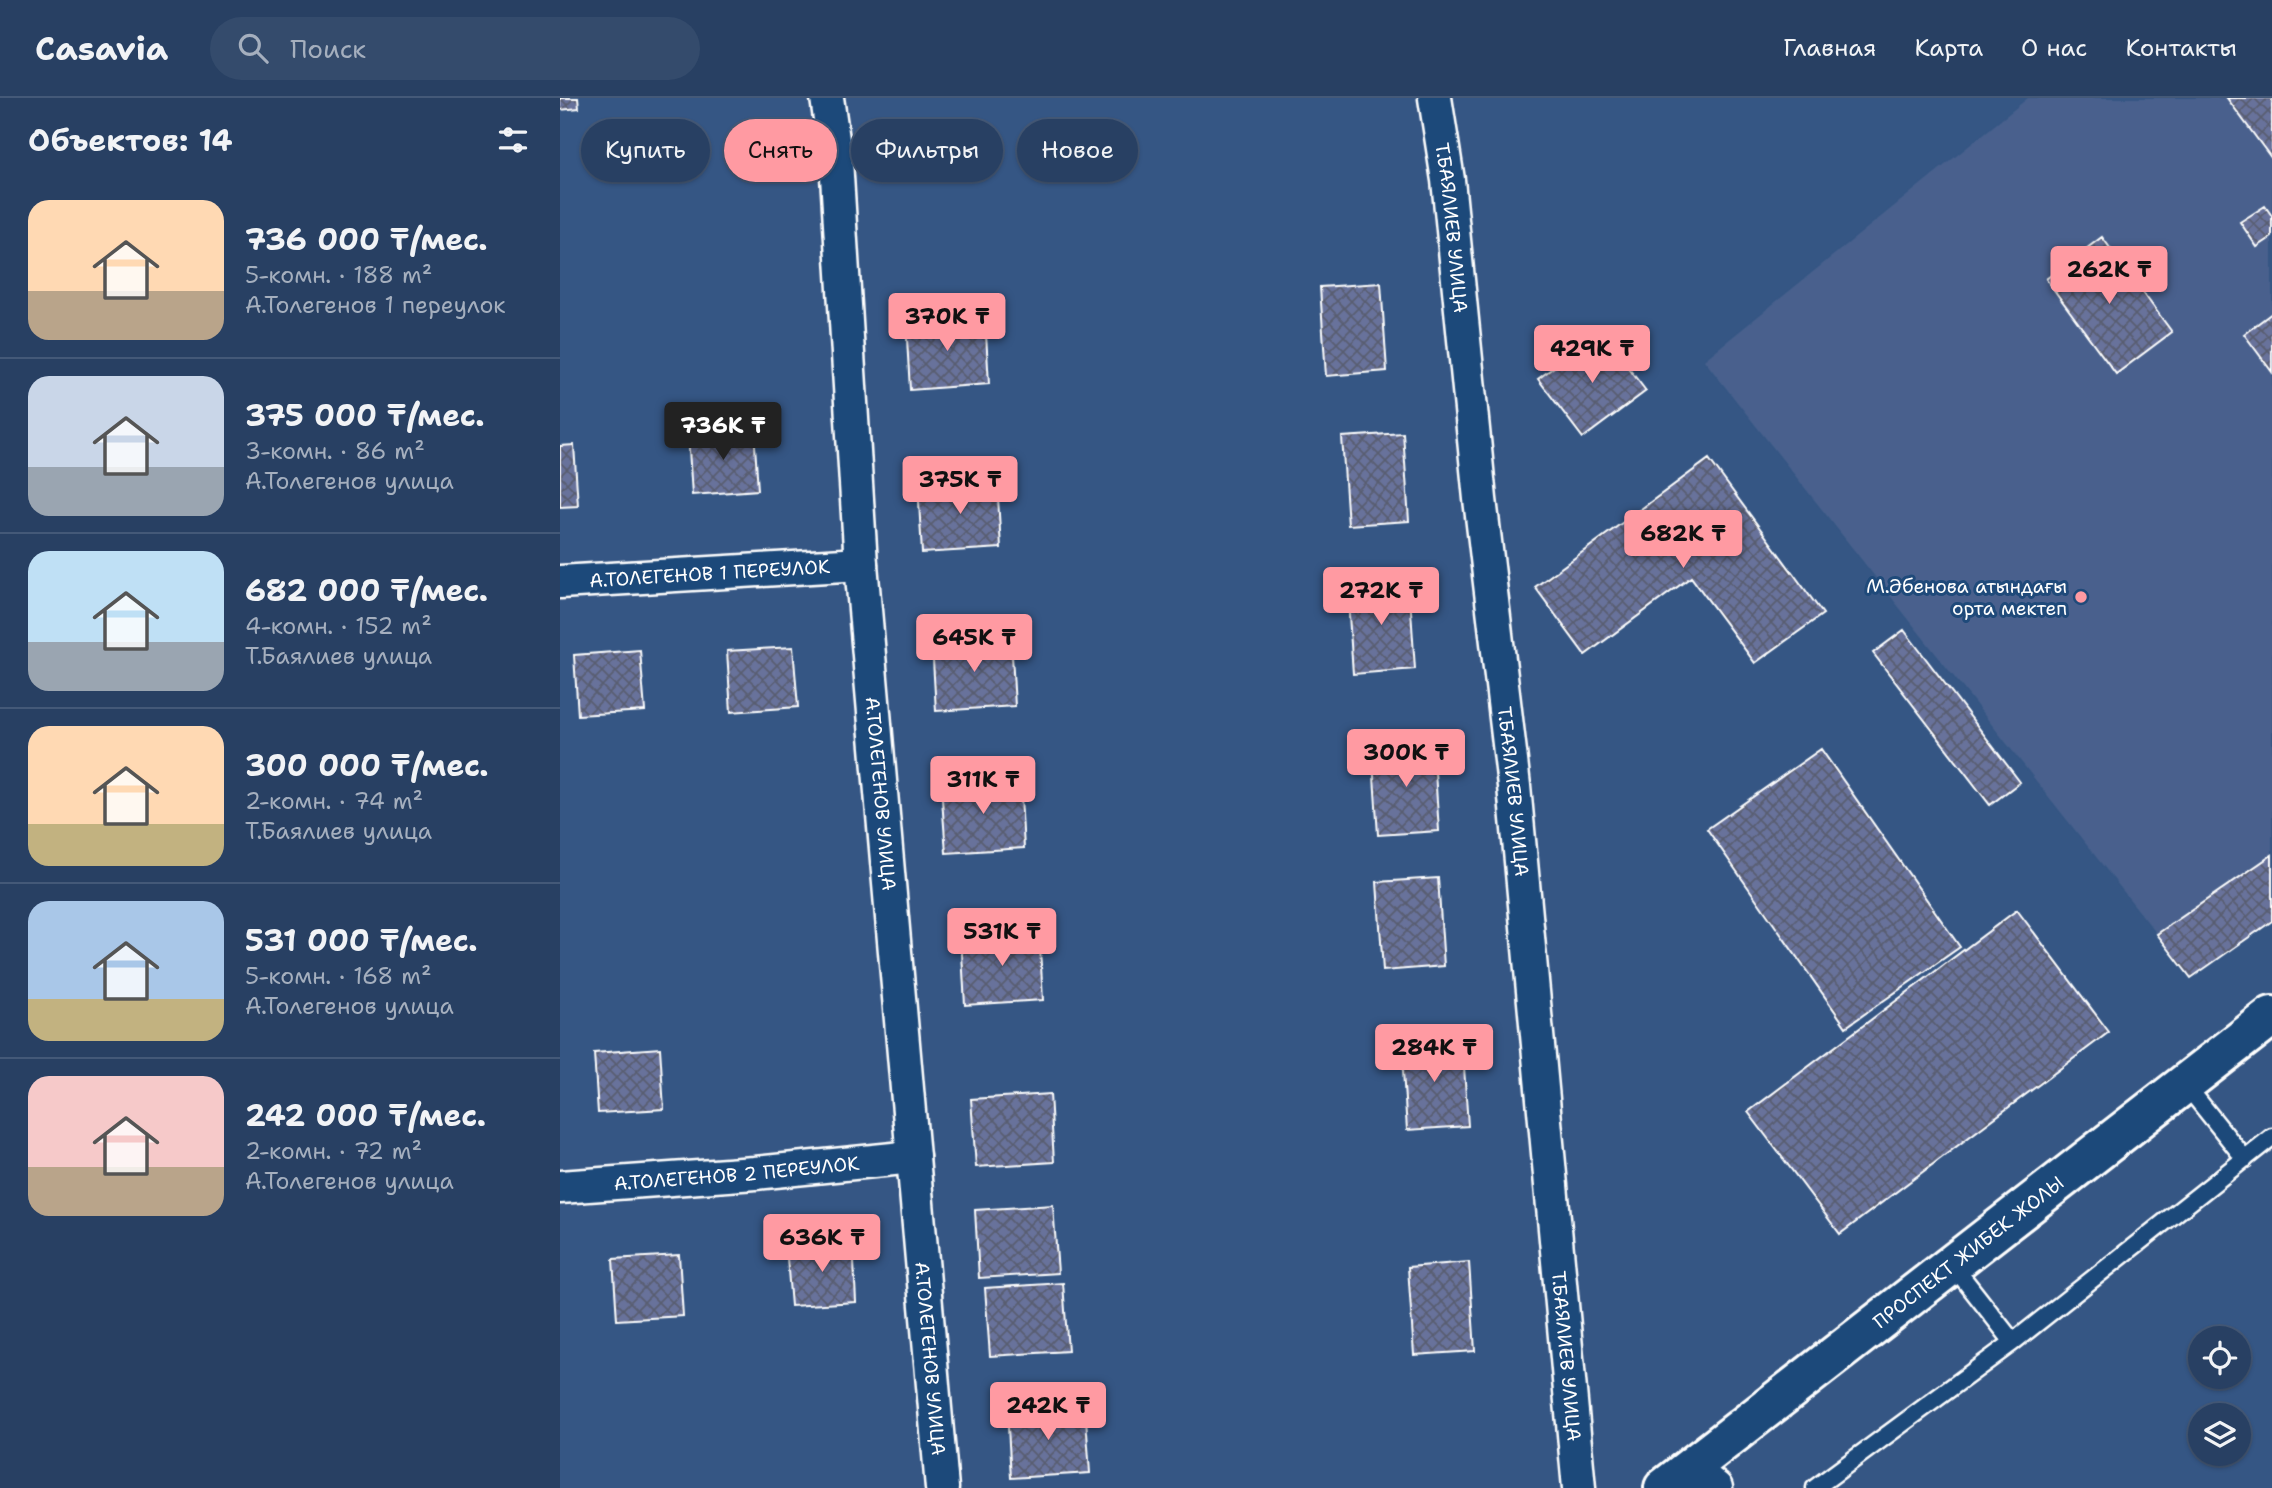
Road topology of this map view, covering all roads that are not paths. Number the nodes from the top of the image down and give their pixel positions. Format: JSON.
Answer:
{"nodes":[{"id":1,"x":827,"y":98,"type":"edge"},
{"id":2,"x":1435,"y":98,"type":"edge"},
{"id":3,"x":861,"y":564,"type":"junction"},
{"id":4,"x":560,"y":582,"type":"edge"},
{"id":5,"x":2272,"y":1016,"type":"edge"},
{"id":6,"x":2185,"y":1084,"type":"junction"},
{"id":7,"x":2272,"y":1137,"type":"edge"},
{"id":8,"x":913,"y":1157,"type":"junction"},
{"id":9,"x":2245,"y":1159,"type":"junction"},
{"id":10,"x":560,"y":1187,"type":"edge"},
{"id":11,"x":1952,"y":1264,"type":"junction"},
{"id":12,"x":2013,"y":1342,"type":"junction"},
{"id":13,"x":1690,"y":1481,"type":"edge"},
{"id":14,"x":942,"y":1488,"type":"edge"},
{"id":15,"x":1579,"y":1488,"type":"edge"},
{"id":16,"x":1815,"y":1488,"type":"edge"}],
"edges":[{"from":1,"to":3,"type":"street","name":"А.ТОЛЕГЕНОВ УЛИЦА"},
{"from":2,"to":15,"type":"street","name":"Т.БАЯЛИЕВ УЛИЦА"},
{"from":3,"to":4,"type":"street","name":"А.ТОЛЕГЕНОВ 1 ПЕРЕУЛОК"},
{"from":3,"to":8,"type":"street","name":"А.ТОЛЕГЕНОВ УЛИЦА"},
{"from":5,"to":6,"type":"main road","name":"ПРОСПЕКТ ЖИБЕК ЖОЛЫ"},
{"from":6,"to":9,"type":"lane"},
{"from":6,"to":11,"type":"main road","name":"ПРОСПЕКТ ЖИБЕК ЖОЛЫ"},
{"from":7,"to":9,"type":"lane"},
{"from":8,"to":10,"type":"street","name":"А.ТОЛЕГЕНОВ 2 ПЕРЕУЛОК"},
{"from":8,"to":14,"type":"street","name":"А.ТОЛЕГЕНОВ УЛИЦА"},
{"from":9,"to":12,"type":"lane"},
{"from":11,"to":12,"type":"lane"},
{"from":11,"to":13,"type":"main road","name":"ПРОСПЕКТ ЖИБЕК ЖОЛЫ"},
{"from":12,"to":16,"type":"lane"}]}
